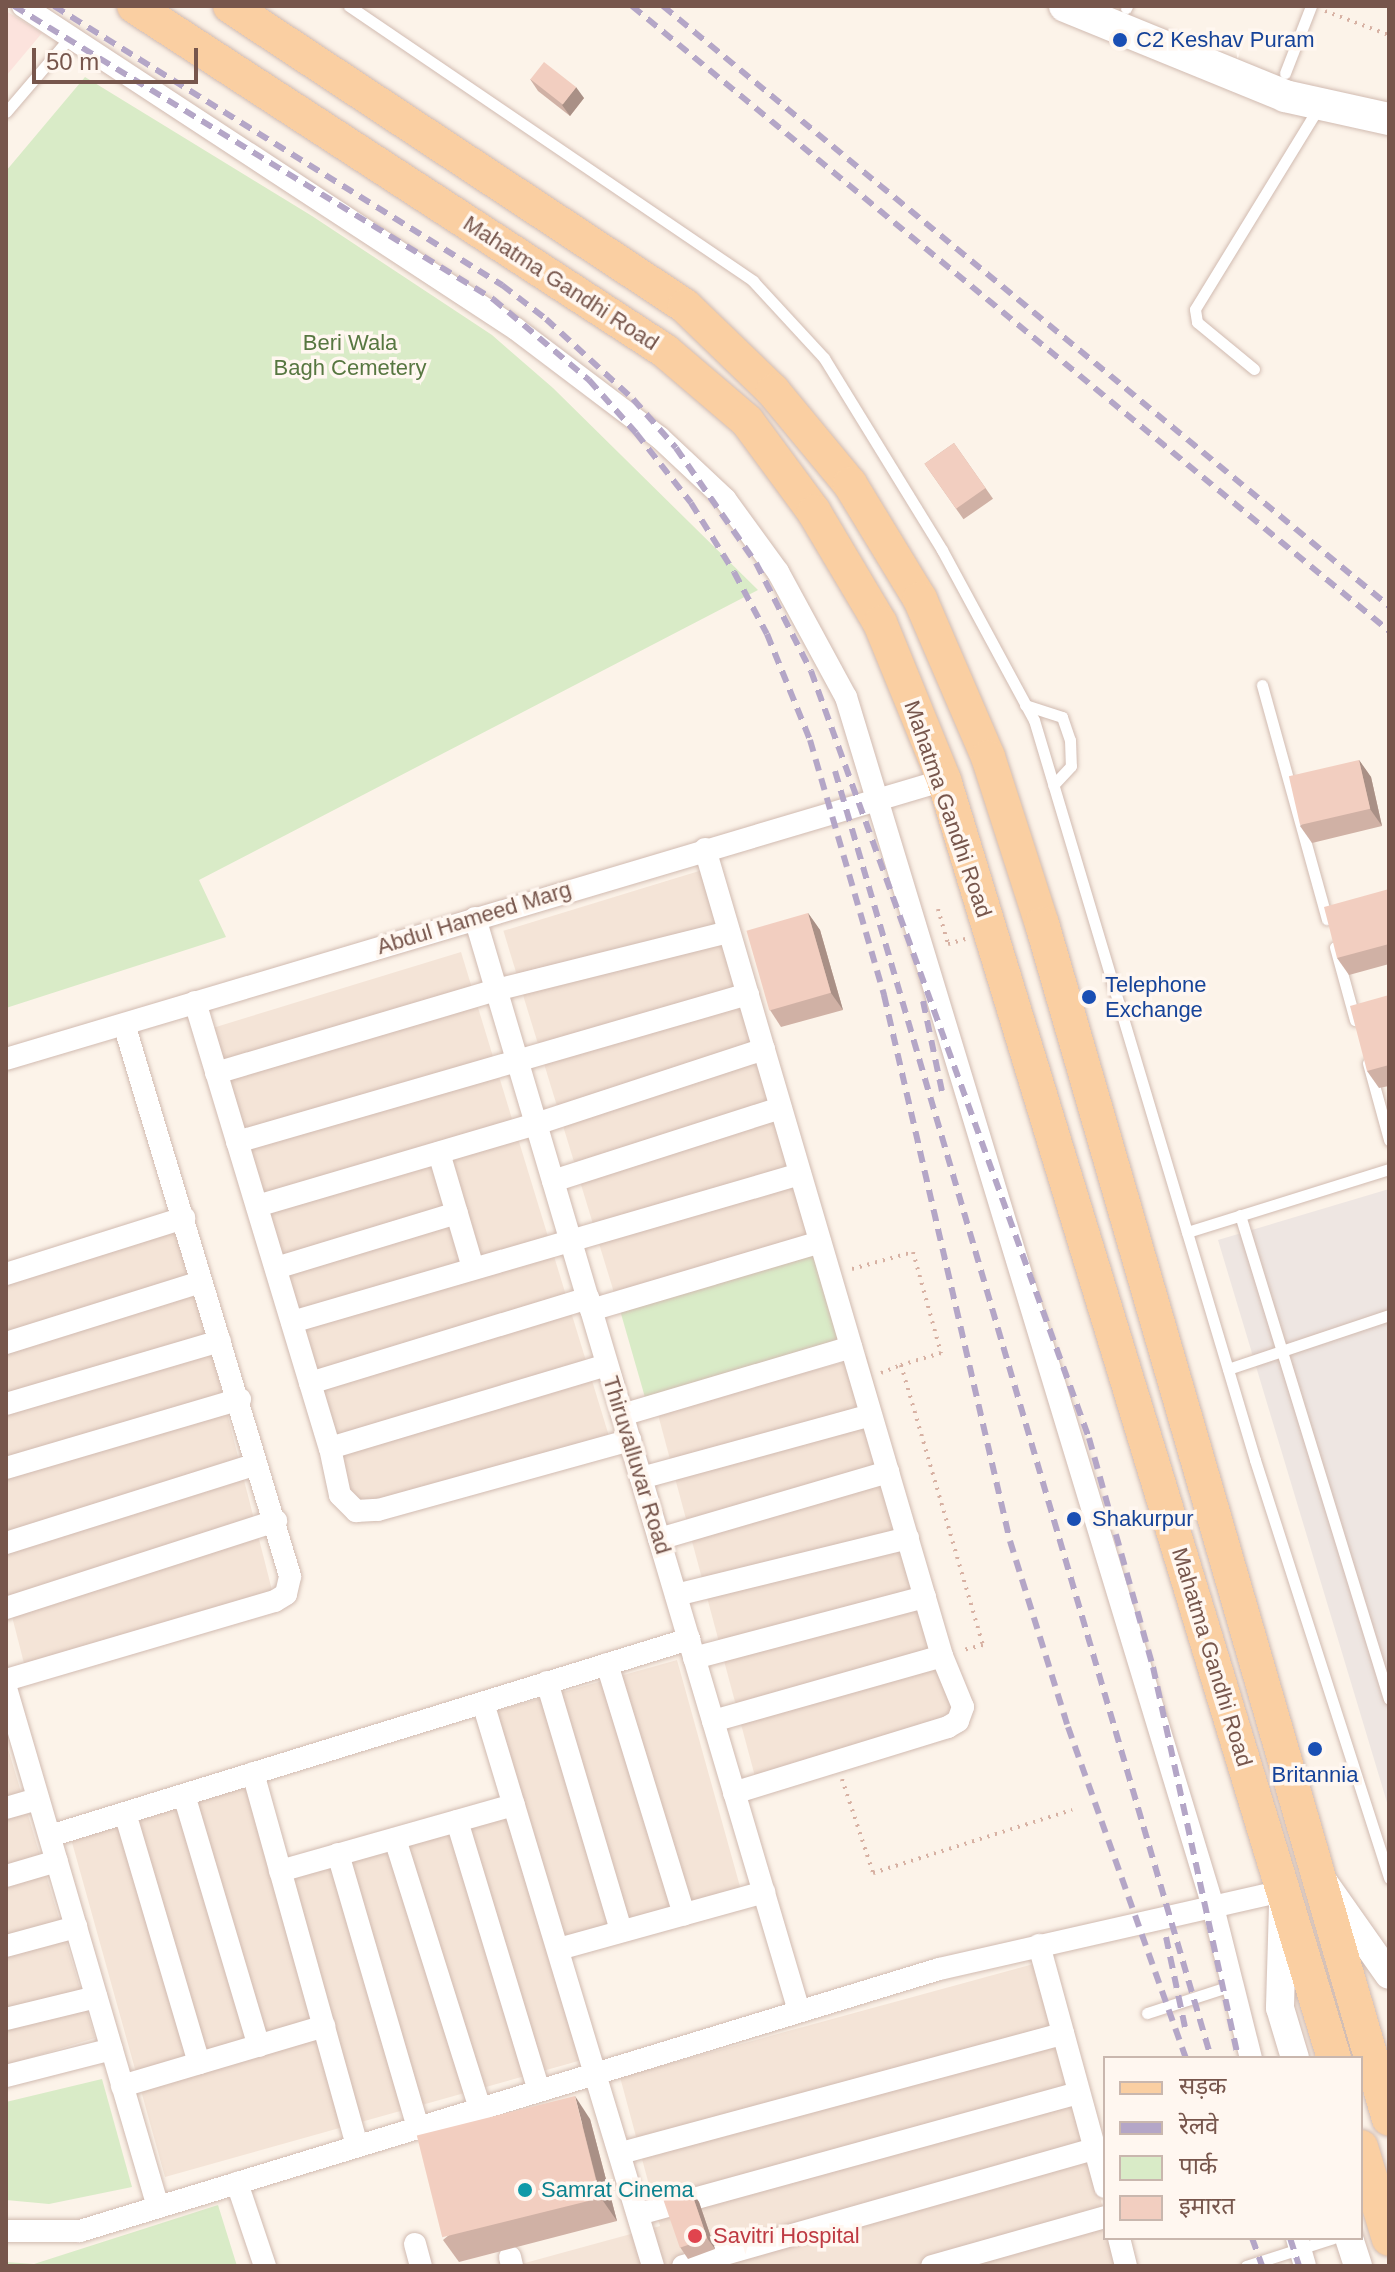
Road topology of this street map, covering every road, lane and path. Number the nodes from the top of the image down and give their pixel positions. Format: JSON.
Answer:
{"nodes":[{"id":1,"x":23,"y":6,"type":"edge"},
{"id":2,"x":134,"y":6,"type":"edge"},
{"id":3,"x":230,"y":6,"type":"edge"},
{"id":4,"x":349,"y":6,"type":"edge"},
{"id":5,"x":1065,"y":6,"type":"edge"},
{"id":6,"x":1311,"y":6,"type":"edge"},
{"id":7,"x":1123,"y":12,"type":"edge"},
{"id":8,"x":1389,"y":35,"type":"edge"},
{"id":9,"x":71,"y":36,"type":"junction"},
{"id":10,"x":1285,"y":73,"type":"junction"},
{"id":11,"x":1332,"y":107,"type":"junction"},
{"id":12,"x":6,"y":112,"type":"edge"},
{"id":13,"x":1389,"y":119,"type":"edge"},
{"id":14,"x":1254,"y":369,"type":"dead end"},
{"id":15,"x":1262,"y":685,"type":"dead end"},
{"id":16,"x":1025,"y":705,"type":"junction"},
{"id":17,"x":944,"y":780,"type":"junction"},
{"id":18,"x":1053,"y":785,"type":"junction"},
{"id":19,"x":877,"y":797,"type":"junction"},
{"id":20,"x":705,"y":849,"type":"junction"},
{"id":21,"x":938,"y":909,"type":"dead end"},
{"id":22,"x":475,"y":918,"type":"junction"},
{"id":23,"x":729,"y":932,"type":"junction"},
{"id":24,"x":948,"y":944,"type":"dead end"},
{"id":25,"x":496,"y":990,"type":"junction"},
{"id":26,"x":748,"y":994,"type":"junction"},
{"id":27,"x":195,"y":1002,"type":"junction"},
{"id":28,"x":124,"y":1024,"type":"junction"},
{"id":29,"x":1359,"y":1033,"type":"edge"},
{"id":30,"x":764,"y":1049,"type":"junction"},
{"id":31,"x":1364,"y":1049,"type":"edge"},
{"id":32,"x":6,"y":1059,"type":"edge"},
{"id":33,"x":517,"y":1059,"type":"junction"},
{"id":34,"x":216,"y":1073,"type":"junction"},
{"id":35,"x":781,"y":1108,"type":"junction"},
{"id":36,"x":536,"y":1124,"type":"junction"},
{"id":37,"x":1389,"y":1140,"type":"edge"},
{"id":38,"x":237,"y":1142,"type":"junction"},
{"id":39,"x":439,"y":1153,"type":"junction"},
{"id":40,"x":1389,"y":1169,"type":"edge"},
{"id":41,"x":800,"y":1174,"type":"junction"},
{"id":42,"x":553,"y":1181,"type":"junction"},
{"id":43,"x":257,"y":1206,"type":"junction"},
{"id":44,"x":457,"y":1213,"type":"junction"},
{"id":45,"x":1240,"y":1215,"type":"junction"},
{"id":46,"x":184,"y":1218,"type":"junction"},
{"id":47,"x":1187,"y":1232,"type":"junction"},
{"id":48,"x":571,"y":1240,"type":"junction"},
{"id":49,"x":820,"y":1242,"type":"junction"},
{"id":50,"x":276,"y":1268,"type":"junction"},
{"id":51,"x":473,"y":1268,"type":"junction"},
{"id":52,"x":6,"y":1274,"type":"edge"},
{"id":53,"x":830,"y":1275,"type":"junction"},
{"id":54,"x":201,"y":1282,"type":"junction"},
{"id":55,"x":590,"y":1304,"type":"junction"},
{"id":56,"x":1389,"y":1315,"type":"edge"},
{"id":57,"x":292,"y":1322,"type":"junction"},
{"id":58,"x":220,"y":1341,"type":"junction"},
{"id":59,"x":6,"y":1343,"type":"edge"},
{"id":60,"x":851,"y":1347,"type":"junction"},
{"id":61,"x":1281,"y":1351,"type":"junction"},
{"id":62,"x":607,"y":1365,"type":"junction"},
{"id":63,"x":1228,"y":1369,"type":"junction"},
{"id":64,"x":310,"y":1383,"type":"junction"},
{"id":65,"x":240,"y":1399,"type":"junction"},
{"id":66,"x":6,"y":1404,"type":"edge"},
{"id":67,"x":622,"y":1415,"type":"junction"},
{"id":68,"x":871,"y":1415,"type":"junction"},
{"id":69,"x":630,"y":1440,"type":"junction"},
{"id":70,"x":330,"y":1448,"type":"junction"},
{"id":71,"x":256,"y":1464,"type":"junction"},
{"id":72,"x":6,"y":1468,"type":"edge"},
{"id":73,"x":888,"y":1472,"type":"junction"},
{"id":74,"x":641,"y":1478,"type":"junction"},
{"id":75,"x":276,"y":1521,"type":"junction"},
{"id":76,"x":908,"y":1538,"type":"junction"},
{"id":77,"x":659,"y":1539,"type":"junction"},
{"id":78,"x":6,"y":1543,"type":"edge"},
{"id":79,"x":676,"y":1595,"type":"junction"},
{"id":80,"x":925,"y":1597,"type":"junction"},
{"id":81,"x":6,"y":1608,"type":"edge"},
{"id":82,"x":692,"y":1648,"type":"junction"},
{"id":83,"x":942,"y":1656,"type":"junction"},
{"id":84,"x":607,"y":1664,"type":"junction"},
{"id":85,"x":6,"y":1680,"type":"edge"},
{"id":86,"x":547,"y":1682,"type":"junction"},
{"id":87,"x":6,"y":1688,"type":"edge"},
{"id":88,"x":1389,"y":1699,"type":"edge"},
{"id":89,"x":483,"y":1703,"type":"junction"},
{"id":90,"x":713,"y":1721,"type":"junction"},
{"id":91,"x":13,"y":1738,"type":"edge"},
{"id":92,"x":836,"y":1762,"type":"junction"},
{"id":93,"x":253,"y":1773,"type":"junction"},
{"id":94,"x":734,"y":1793,"type":"junction"},
{"id":95,"x":184,"y":1795,"type":"junction"},
{"id":96,"x":38,"y":1799,"type":"junction"},
{"id":97,"x":514,"y":1805,"type":"junction"},
{"id":98,"x":6,"y":1808,"type":"edge"},
{"id":99,"x":1072,"y":1810,"type":"dead end"},
{"id":100,"x":125,"y":1813,"type":"junction"},
{"id":101,"x":457,"y":1821,"type":"junction"},
{"id":102,"x":50,"y":1836,"type":"junction"},
{"id":103,"x":395,"y":1839,"type":"junction"},
{"id":104,"x":338,"y":1854,"type":"junction"},
{"id":105,"x":57,"y":1861,"type":"junction"},
{"id":106,"x":280,"y":1871,"type":"junction"},
{"id":107,"x":1317,"y":1873,"type":"junction"},
{"id":108,"x":6,"y":1876,"type":"edge"},
{"id":109,"x":1389,"y":1878,"type":"edge"},
{"id":110,"x":1283,"y":1891,"type":"junction"},
{"id":111,"x":764,"y":1892,"type":"junction"},
{"id":112,"x":1212,"y":1903,"type":"junction"},
{"id":113,"x":684,"y":1914,"type":"junction"},
{"id":114,"x":76,"y":1927,"type":"junction"},
{"id":115,"x":621,"y":1931,"type":"junction"},
{"id":116,"x":1039,"y":1945,"type":"junction"},
{"id":117,"x":6,"y":1946,"type":"edge"},
{"id":118,"x":559,"y":1949,"type":"junction"},
{"id":119,"x":1389,"y":1975,"type":"edge"},
{"id":120,"x":1233,"y":1985,"type":"junction"},
{"id":121,"x":96,"y":1997,"type":"junction"},
{"id":122,"x":799,"y":2011,"type":"junction"},
{"id":123,"x":1147,"y":2013,"type":"dead end"},
{"id":124,"x":6,"y":2019,"type":"edge"},
{"id":125,"x":324,"y":2026,"type":"junction"},
{"id":126,"x":1063,"y":2034,"type":"junction"},
{"id":127,"x":259,"y":2046,"type":"junction"},
{"id":128,"x":112,"y":2049,"type":"junction"},
{"id":129,"x":1251,"y":2056,"type":"edge"},
{"id":130,"x":1294,"y":2056,"type":"edge"},
{"id":131,"x":1333,"y":2056,"type":"edge"},
{"id":132,"x":199,"y":2063,"type":"junction"},
{"id":133,"x":598,"y":2073,"type":"junction"},
{"id":134,"x":6,"y":2076,"type":"edge"},
{"id":135,"x":122,"y":2086,"type":"junction"},
{"id":136,"x":539,"y":2091,"type":"junction"},
{"id":137,"x":1079,"y":2093,"type":"junction"},
{"id":138,"x":480,"y":2109,"type":"junction"},
{"id":139,"x":1389,"y":2119,"type":"edge"},
{"id":140,"x":418,"y":2128,"type":"junction"},
{"id":141,"x":357,"y":2146,"type":"junction"},
{"id":142,"x":1095,"y":2149,"type":"junction"},
{"id":143,"x":621,"y":2153,"type":"junction"},
{"id":144,"x":1363,"y":2154,"type":"edge"},
{"id":145,"x":1103,"y":2179,"type":"edge"},
{"id":146,"x":237,"y":2183,"type":"junction"},
{"id":147,"x":158,"y":2207,"type":"junction"},
{"id":148,"x":639,"y":2214,"type":"junction"},
{"id":149,"x":1103,"y":2218,"type":"edge"},
{"id":150,"x":6,"y":2231,"type":"edge"},
{"id":151,"x":1389,"y":2239,"type":"edge"},
{"id":152,"x":1120,"y":2240,"type":"edge"},
{"id":153,"x":1328,"y":2240,"type":"edge"},
{"id":154,"x":1350,"y":2240,"type":"edge"},
{"id":155,"x":1301,"y":2251,"type":"edge"},
{"id":156,"x":265,"y":2266,"type":"edge"},
{"id":157,"x":653,"y":2266,"type":"edge"},
{"id":158,"x":683,"y":2266,"type":"edge"},
{"id":159,"x":932,"y":2266,"type":"edge"},
{"id":160,"x":1126,"y":2266,"type":"edge"},
{"id":161,"x":1246,"y":2266,"type":"edge"},
{"id":162,"x":1358,"y":2266,"type":"edge"}],
"edges":[{"from":1,"to":9,"type":"street"},
{"from":2,"to":17,"type":"main road","name":"Mahatma Gandhi Road"},
{"from":3,"to":107,"type":"main road","name":"Mahatma Gandhi Road"},
{"from":4,"to":16,"type":"lane"},
{"from":5,"to":7,"type":"main road"},
{"from":6,"to":8,"type":"path"},
{"from":6,"to":10,"type":"lane"},
{"from":7,"to":10,"type":"main road"},
{"from":7,"to":11,"type":"main road"},
{"from":9,"to":12,"type":"lane"},
{"from":9,"to":19,"type":"street"},
{"from":10,"to":11,"type":"main road"},
{"from":11,"to":13,"type":"main road"},
{"from":11,"to":14,"type":"lane"},
{"from":15,"to":29,"type":"lane"},
{"from":16,"to":18,"type":"lane"},
{"from":16,"to":18,"type":"lane"},
{"from":17,"to":19,"type":"street","name":"Abdul Hameed Marg"},
{"from":17,"to":110,"type":"main road","name":"Mahatma Gandhi Road"},
{"from":18,"to":47,"type":"lane"},
{"from":19,"to":20,"type":"street","name":"Abdul Hameed Marg"},
{"from":19,"to":112,"type":"street"},
{"from":20,"to":22,"type":"street","name":"Abdul Hameed Marg"},
{"from":20,"to":23,"type":"street"},
{"from":21,"to":24,"type":"path"},
{"from":22,"to":25,"type":"street","name":"Thiruvalluvar Road"},
{"from":22,"to":27,"type":"street","name":"Abdul Hameed Marg"},
{"from":23,"to":25,"type":"street"},
{"from":23,"to":26,"type":"street"},
{"from":25,"to":33,"type":"street","name":"Thiruvalluvar Road"},
{"from":25,"to":34,"type":"street"},
{"from":26,"to":30,"type":"street"},
{"from":26,"to":33,"type":"street"},
{"from":27,"to":28,"type":"street","name":"Abdul Hameed Marg"},
{"from":27,"to":34,"type":"street"},
{"from":28,"to":32,"type":"street","name":"Abdul Hameed Marg"},
{"from":28,"to":46,"type":"street"},
{"from":30,"to":35,"type":"street"},
{"from":30,"to":36,"type":"street"},
{"from":31,"to":37,"type":"lane"},
{"from":33,"to":36,"type":"street","name":"Thiruvalluvar Road"},
{"from":33,"to":38,"type":"street"},
{"from":34,"to":38,"type":"street"},
{"from":35,"to":41,"type":"street"},
{"from":35,"to":42,"type":"street"},
{"from":36,"to":39,"type":"street"},
{"from":36,"to":42,"type":"street","name":"Thiruvalluvar Road"},
{"from":38,"to":43,"type":"street"},
{"from":39,"to":43,"type":"street"},
{"from":39,"to":44,"type":"street"},
{"from":40,"to":45,"type":"lane"},
{"from":41,"to":48,"type":"street"},
{"from":41,"to":49,"type":"street"},
{"from":42,"to":48,"type":"street","name":"Thiruvalluvar Road"},
{"from":43,"to":50,"type":"street"},
{"from":44,"to":50,"type":"street"},
{"from":44,"to":51,"type":"street"},
{"from":45,"to":47,"type":"lane"},
{"from":45,"to":61,"type":"lane"},
{"from":46,"to":52,"type":"street"},
{"from":46,"to":54,"type":"street"},
{"from":47,"to":63,"type":"lane"},
{"from":48,"to":51,"type":"street"},
{"from":48,"to":55,"type":"street","name":"Thiruvalluvar Road"},
{"from":49,"to":53,"type":"street"},
{"from":49,"to":55,"type":"street"},
{"from":50,"to":57,"type":"street"},
{"from":51,"to":57,"type":"street"},
{"from":53,"to":60,"type":"street"},
{"from":53,"to":83,"type":"path"},
{"from":54,"to":58,"type":"street"},
{"from":54,"to":59,"type":"street"},
{"from":55,"to":62,"type":"street","name":"Thiruvalluvar Road"},
{"from":55,"to":64,"type":"street"},
{"from":56,"to":61,"type":"lane"},
{"from":57,"to":64,"type":"street"},
{"from":58,"to":65,"type":"street"},
{"from":58,"to":66,"type":"street"},
{"from":60,"to":67,"type":"street"},
{"from":60,"to":68,"type":"street"},
{"from":61,"to":63,"type":"lane"},
{"from":61,"to":88,"type":"lane"},
{"from":62,"to":67,"type":"street","name":"Thiruvalluvar Road"},
{"from":62,"to":70,"type":"street"},
{"from":63,"to":109,"type":"lane"},
{"from":64,"to":70,"type":"street"},
{"from":65,"to":71,"type":"street"},
{"from":65,"to":72,"type":"street"},
{"from":67,"to":69,"type":"street","name":"Thiruvalluvar Road"},
{"from":68,"to":73,"type":"street"},
{"from":68,"to":74,"type":"street"},
{"from":69,"to":70,"type":"street"},
{"from":69,"to":74,"type":"street","name":"Thiruvalluvar Road"},
{"from":71,"to":75,"type":"street"},
{"from":71,"to":78,"type":"street"},
{"from":73,"to":76,"type":"street"},
{"from":73,"to":77,"type":"street"},
{"from":74,"to":77,"type":"street","name":"Thiruvalluvar Road"},
{"from":75,"to":81,"type":"street"},
{"from":75,"to":85,"type":"street"},
{"from":76,"to":79,"type":"street"},
{"from":76,"to":80,"type":"street"},
{"from":77,"to":79,"type":"street","name":"Thiruvalluvar Road"},
{"from":79,"to":82,"type":"street","name":"Thiruvalluvar Road"},
{"from":80,"to":82,"type":"street"},
{"from":80,"to":83,"type":"street"},
{"from":82,"to":84,"type":"street"},
{"from":82,"to":90,"type":"street","name":"Thiruvalluvar Road"},
{"from":83,"to":90,"type":"street"},
{"from":83,"to":92,"type":"street"},
{"from":84,"to":86,"type":"street"},
{"from":84,"to":113,"type":"street"},
{"from":86,"to":89,"type":"street"},
{"from":86,"to":115,"type":"street"},
{"from":87,"to":91,"type":"street"},
{"from":89,"to":93,"type":"street"},
{"from":89,"to":97,"type":"street"},
{"from":90,"to":94,"type":"street","name":"Thiruvalluvar Road"},
{"from":91,"to":96,"type":"street"},
{"from":92,"to":94,"type":"street"},
{"from":92,"to":99,"type":"path"},
{"from":93,"to":95,"type":"street"},
{"from":93,"to":106,"type":"street"},
{"from":94,"to":111,"type":"street","name":"Thiruvalluvar Road"},
{"from":95,"to":100,"type":"street"},
{"from":95,"to":127,"type":"street"},
{"from":96,"to":98,"type":"street"},
{"from":96,"to":102,"type":"street"},
{"from":97,"to":101,"type":"street"},
{"from":97,"to":118,"type":"street"},
{"from":100,"to":102,"type":"street"},
{"from":100,"to":132,"type":"street"},
{"from":101,"to":103,"type":"street"},
{"from":101,"to":136,"type":"street"},
{"from":102,"to":105,"type":"street"},
{"from":103,"to":104,"type":"street"},
{"from":103,"to":138,"type":"street"},
{"from":104,"to":106,"type":"street"},
{"from":104,"to":140,"type":"street"},
{"from":105,"to":108,"type":"street"},
{"from":105,"to":114,"type":"street"},
{"from":106,"to":125,"type":"street"},
{"from":107,"to":119,"type":"street"},
{"from":107,"to":139,"type":"main road","name":"Mahatma Gandhi Road"},
{"from":110,"to":112,"type":"street"},
{"from":110,"to":130,"type":"street"},
{"from":110,"to":131,"type":"main road","name":"Mahatma Gandhi Road"},
{"from":111,"to":113,"type":"street"},
{"from":111,"to":122,"type":"street","name":"Thiruvalluvar Road"},
{"from":112,"to":116,"type":"street"},
{"from":112,"to":120,"type":"street"},
{"from":113,"to":115,"type":"street"},
{"from":114,"to":117,"type":"street"},
{"from":114,"to":121,"type":"street"},
{"from":115,"to":118,"type":"street"},
{"from":116,"to":122,"type":"street"},
{"from":116,"to":126,"type":"street"},
{"from":118,"to":133,"type":"street"},
{"from":120,"to":123,"type":"lane"},
{"from":120,"to":129,"type":"street"},
{"from":121,"to":124,"type":"street"},
{"from":121,"to":128,"type":"street"},
{"from":122,"to":133,"type":"street"},
{"from":125,"to":127,"type":"street"},
{"from":125,"to":141,"type":"street"},
{"from":126,"to":137,"type":"street"},
{"from":126,"to":143,"type":"street"},
{"from":127,"to":132,"type":"street"},
{"from":128,"to":134,"type":"street"},
{"from":128,"to":135,"type":"street"},
{"from":132,"to":135,"type":"street"},
{"from":133,"to":136,"type":"street"},
{"from":133,"to":143,"type":"street"},
{"from":135,"to":147,"type":"street"},
{"from":136,"to":138,"type":"street"},
{"from":137,"to":142,"type":"street"},
{"from":137,"to":148,"type":"street"},
{"from":138,"to":140,"type":"street"},
{"from":140,"to":141,"type":"street"},
{"from":141,"to":146,"type":"street"},
{"from":142,"to":145,"type":"street"},
{"from":142,"to":158,"type":"street"},
{"from":143,"to":148,"type":"street"},
{"from":144,"to":151,"type":"main road"},
{"from":146,"to":147,"type":"street"},
{"from":146,"to":156,"type":"street"},
{"from":147,"to":150,"type":"street"},
{"from":148,"to":157,"type":"street"},
{"from":149,"to":159,"type":"street"},
{"from":152,"to":160,"type":"street"},
{"from":153,"to":155,"type":"lane"},
{"from":154,"to":162,"type":"street"},
{"from":155,"to":161,"type":"lane"}]}
